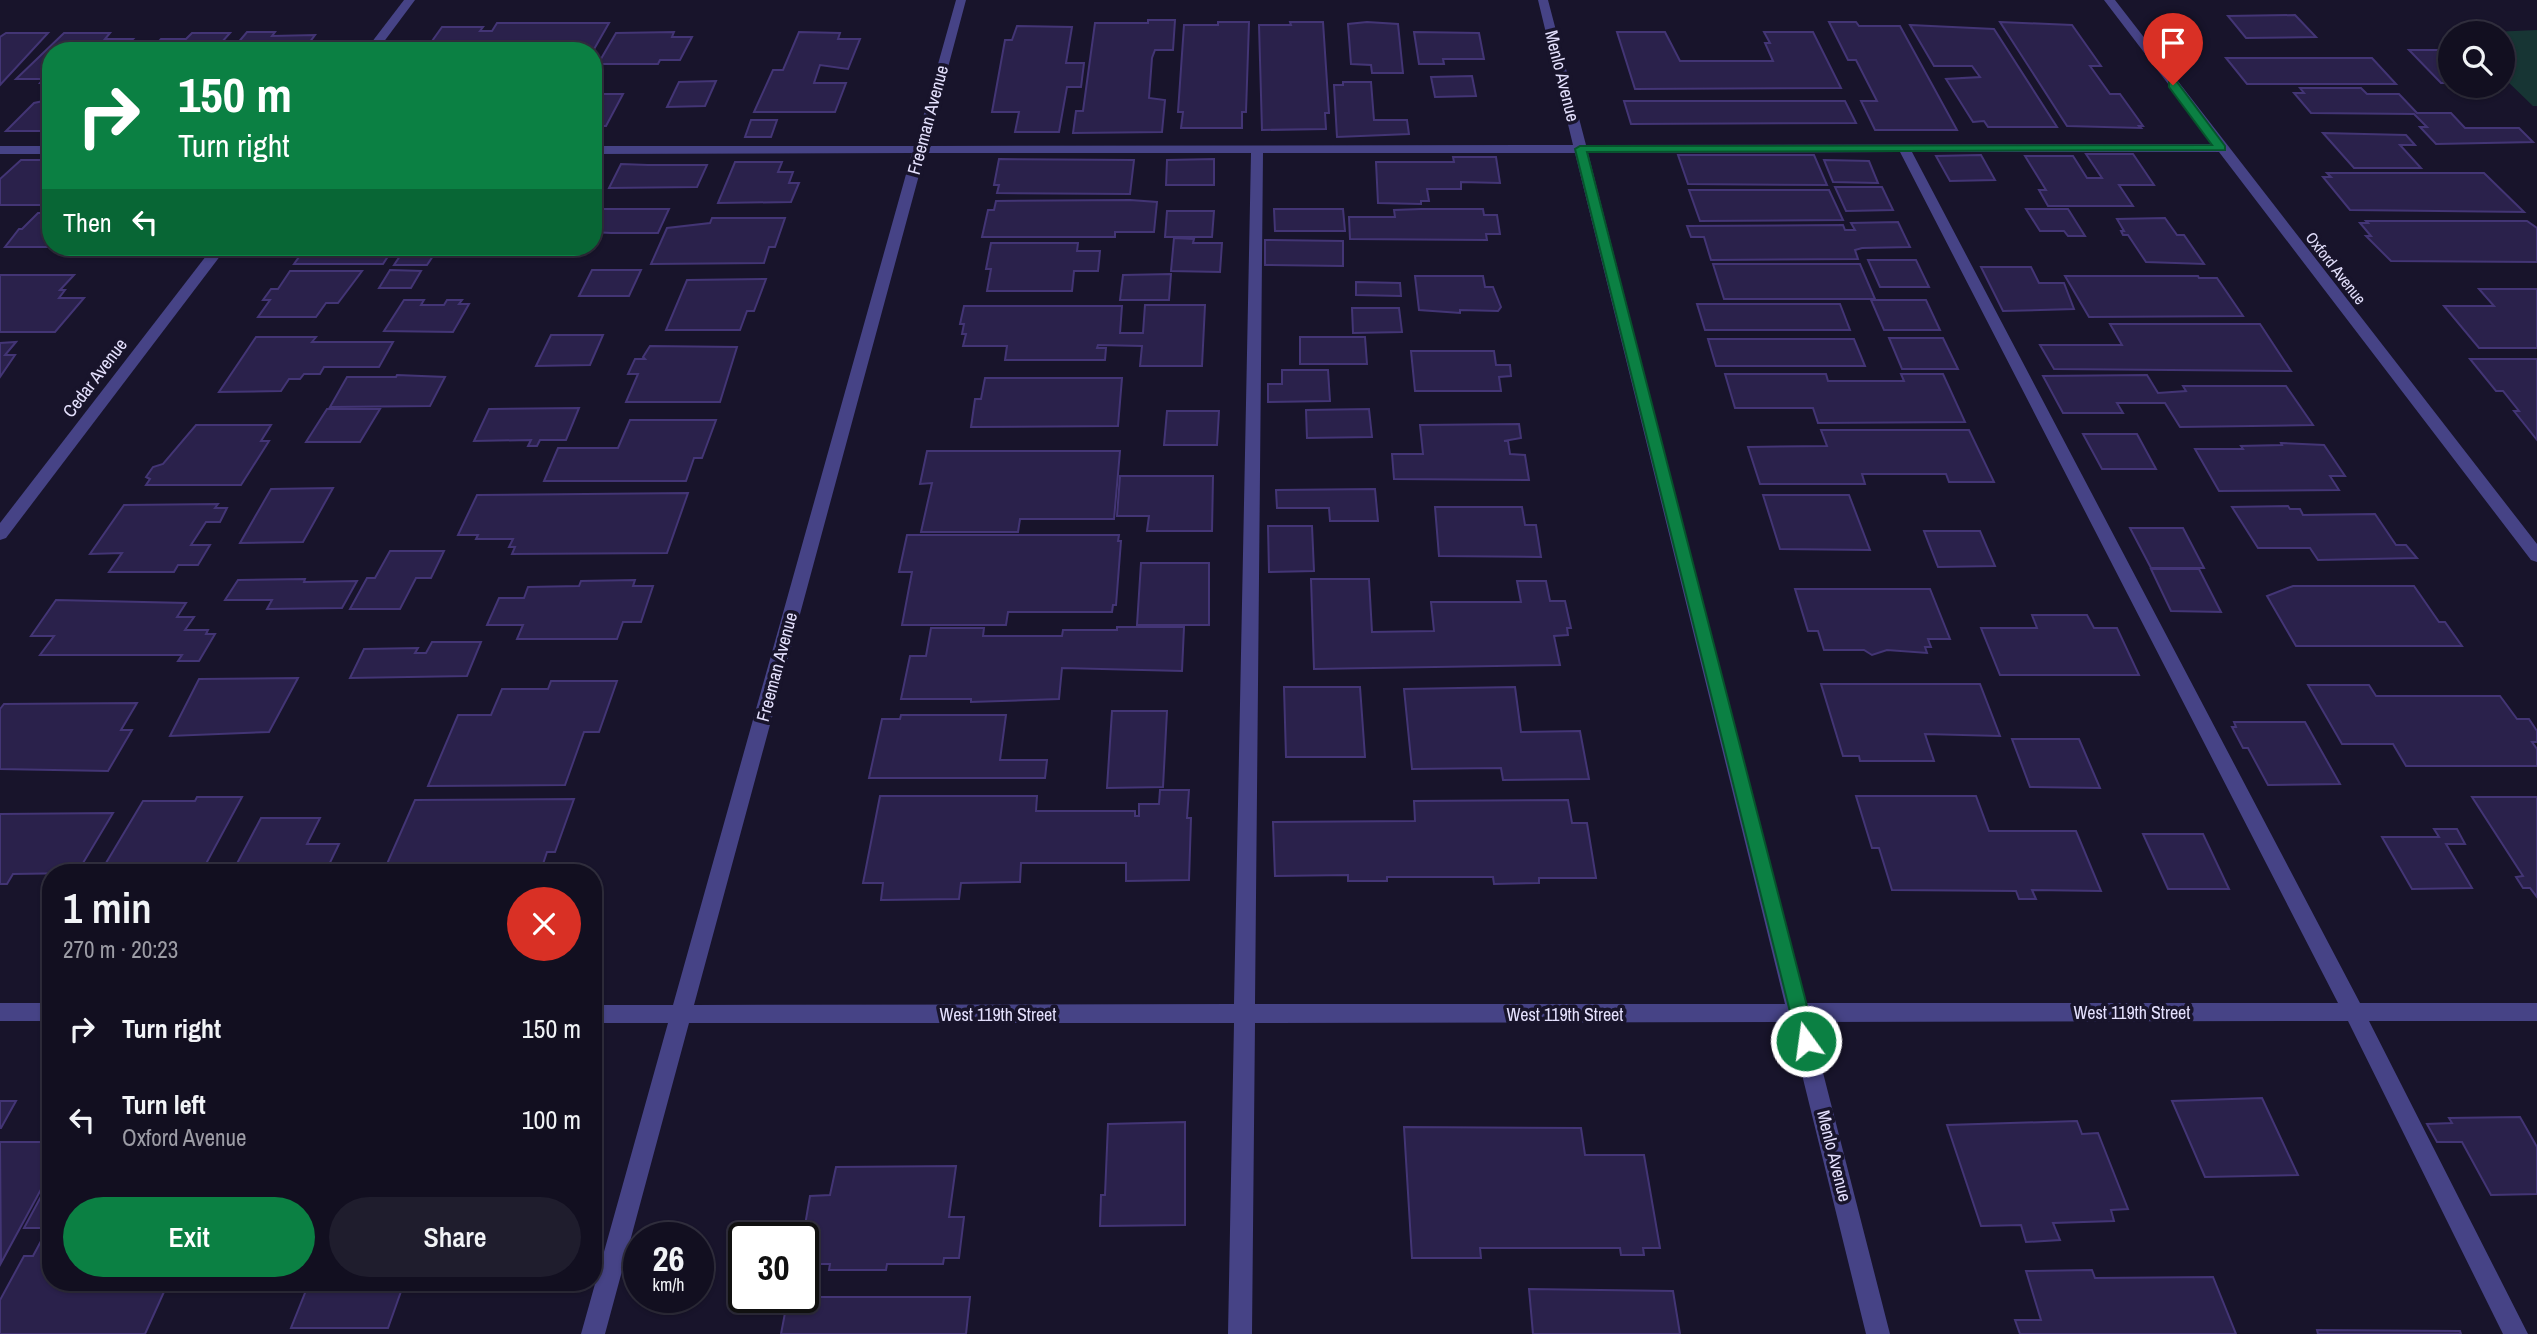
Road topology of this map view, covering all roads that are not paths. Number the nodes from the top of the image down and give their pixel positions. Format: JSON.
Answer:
{"nodes":[{"id":1,"x":410,"y":0,"type":"edge"},
{"id":2,"x":961,"y":0,"type":"edge"},
{"id":3,"x":1542,"y":0,"type":"edge"},
{"id":4,"x":2109,"y":0,"type":"edge"},
{"id":5,"x":377,"y":42,"type":"edge"},
{"id":6,"x":1903,"y":148,"type":"junction"},
{"id":7,"x":2221,"y":148,"type":"junction"},
{"id":8,"x":920,"y":149,"type":"junction"},
{"id":9,"x":1257,"y":149,"type":"junction"},
{"id":10,"x":1580,"y":149,"type":"junction"},
{"id":11,"x":0,"y":150,"type":"edge"},
{"id":12,"x":42,"y":150,"type":"edge"},
{"id":13,"x":602,"y":150,"type":"edge"},
{"id":14,"x":213,"y":256,"type":"edge"},
{"id":15,"x":0,"y":534,"type":"edge"},
{"id":16,"x":2537,"y":556,"type":"edge"},
{"id":17,"x":0,"y":1012,"type":"edge"},
{"id":18,"x":42,"y":1012,"type":"edge"},
{"id":19,"x":2537,"y":1012,"type":"edge"},
{"id":20,"x":2354,"y":1013,"type":"junction"},
{"id":21,"x":602,"y":1014,"type":"edge"},
{"id":22,"x":681,"y":1015,"type":"junction"},
{"id":23,"x":1242,"y":1015,"type":"junction"},
{"id":24,"x":1800,"y":1015,"type":"junction"},
{"id":25,"x":593,"y":1334,"type":"edge"},
{"id":26,"x":1240,"y":1334,"type":"edge"},
{"id":27,"x":1878,"y":1334,"type":"edge"},
{"id":28,"x":2516,"y":1334,"type":"edge"}],
"edges":[{"from":1,"to":5,"type":"street"},
{"from":2,"to":8,"type":"street","name":"Freeman Avenue"},
{"from":3,"to":10,"type":"street","name":"Menlo Avenue"},
{"from":4,"to":7,"type":"street","name":"Oxford Avenue"},
{"from":6,"to":7,"type":"street"},
{"from":6,"to":10,"type":"street"},
{"from":6,"to":20,"type":"street"},
{"from":7,"to":16,"type":"street","name":"Oxford Avenue"},
{"from":8,"to":9,"type":"street"},
{"from":8,"to":13,"type":"street"},
{"from":8,"to":22,"type":"street","name":"Freeman Avenue"},
{"from":9,"to":10,"type":"street"},
{"from":9,"to":23,"type":"street"},
{"from":10,"to":24,"type":"street","name":"Menlo Avenue"},
{"from":11,"to":12,"type":"street"},
{"from":14,"to":15,"type":"street","name":"Cedar Avenue"},
{"from":17,"to":18,"type":"street"},
{"from":19,"to":20,"type":"street","name":"West 119th Street"},
{"from":20,"to":24,"type":"street","name":"West 119th Street"},
{"from":20,"to":28,"type":"street"},
{"from":21,"to":22,"type":"street","name":"West 119th Street"},
{"from":22,"to":23,"type":"street","name":"West 119th Street"},
{"from":22,"to":25,"type":"street","name":"Freeman Avenue"},
{"from":23,"to":24,"type":"street","name":"West 119th Street"},
{"from":23,"to":26,"type":"street"},
{"from":24,"to":27,"type":"street","name":"Menlo Avenue"}]}
